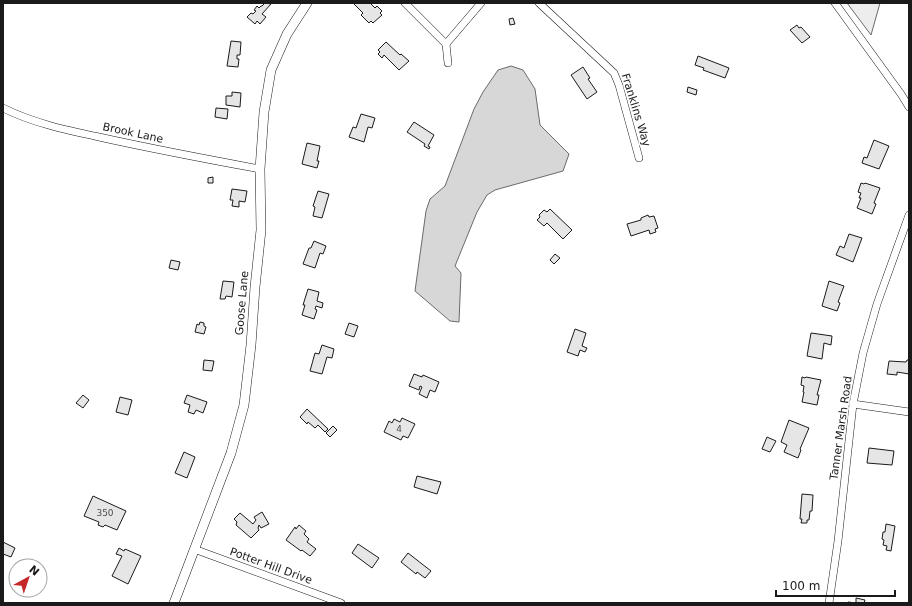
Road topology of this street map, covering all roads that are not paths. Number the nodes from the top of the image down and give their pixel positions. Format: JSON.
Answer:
{"nodes":[{"id":1,"x":306,"y":3,"type":"edge"},
{"id":2,"x":405,"y":3,"type":"edge"},
{"id":3,"x":481,"y":3,"type":"edge"},
{"id":4,"x":539,"y":3,"type":"edge"},
{"id":5,"x":835,"y":3,"type":"edge"},
{"id":6,"x":446,"y":44,"type":"junction"},
{"id":7,"x":448,"y":63,"type":"dead end"},
{"id":8,"x":909,"y":107,"type":"edge"},
{"id":9,"x":3,"y":108,"type":"edge"},
{"id":10,"x":639,"y":158,"type":"dead end"},
{"id":11,"x":260,"y":169,"type":"junction"},
{"id":12,"x":909,"y":215,"type":"edge"},
{"id":13,"x":853,"y":404,"type":"junction"},
{"id":14,"x":909,"y":412,"type":"edge"},
{"id":15,"x":194,"y":549,"type":"junction"},
{"id":16,"x":174,"y":603,"type":"edge"},
{"id":17,"x":341,"y":603,"type":"edge"},
{"id":18,"x":829,"y":603,"type":"edge"}],
"edges":[{"from":1,"to":11,"type":"street","name":"Goose Lane"},
{"from":2,"to":6,"type":"street"},
{"from":3,"to":6,"type":"street"},
{"from":4,"to":10,"type":"street","name":"Franklins Way"},
{"from":5,"to":8,"type":"street"},
{"from":6,"to":7,"type":"street"},
{"from":9,"to":11,"type":"street","name":"Brook Lane"},
{"from":11,"to":15,"type":"street","name":"Goose Lane"},
{"from":12,"to":13,"type":"street","name":"Tanner Marsh Road"},
{"from":13,"to":14,"type":"street"},
{"from":13,"to":18,"type":"street","name":"Tanner Marsh Road"},
{"from":15,"to":16,"type":"street","name":"Goose Lane"},
{"from":15,"to":17,"type":"street","name":"Potter Hill Drive"}]}
